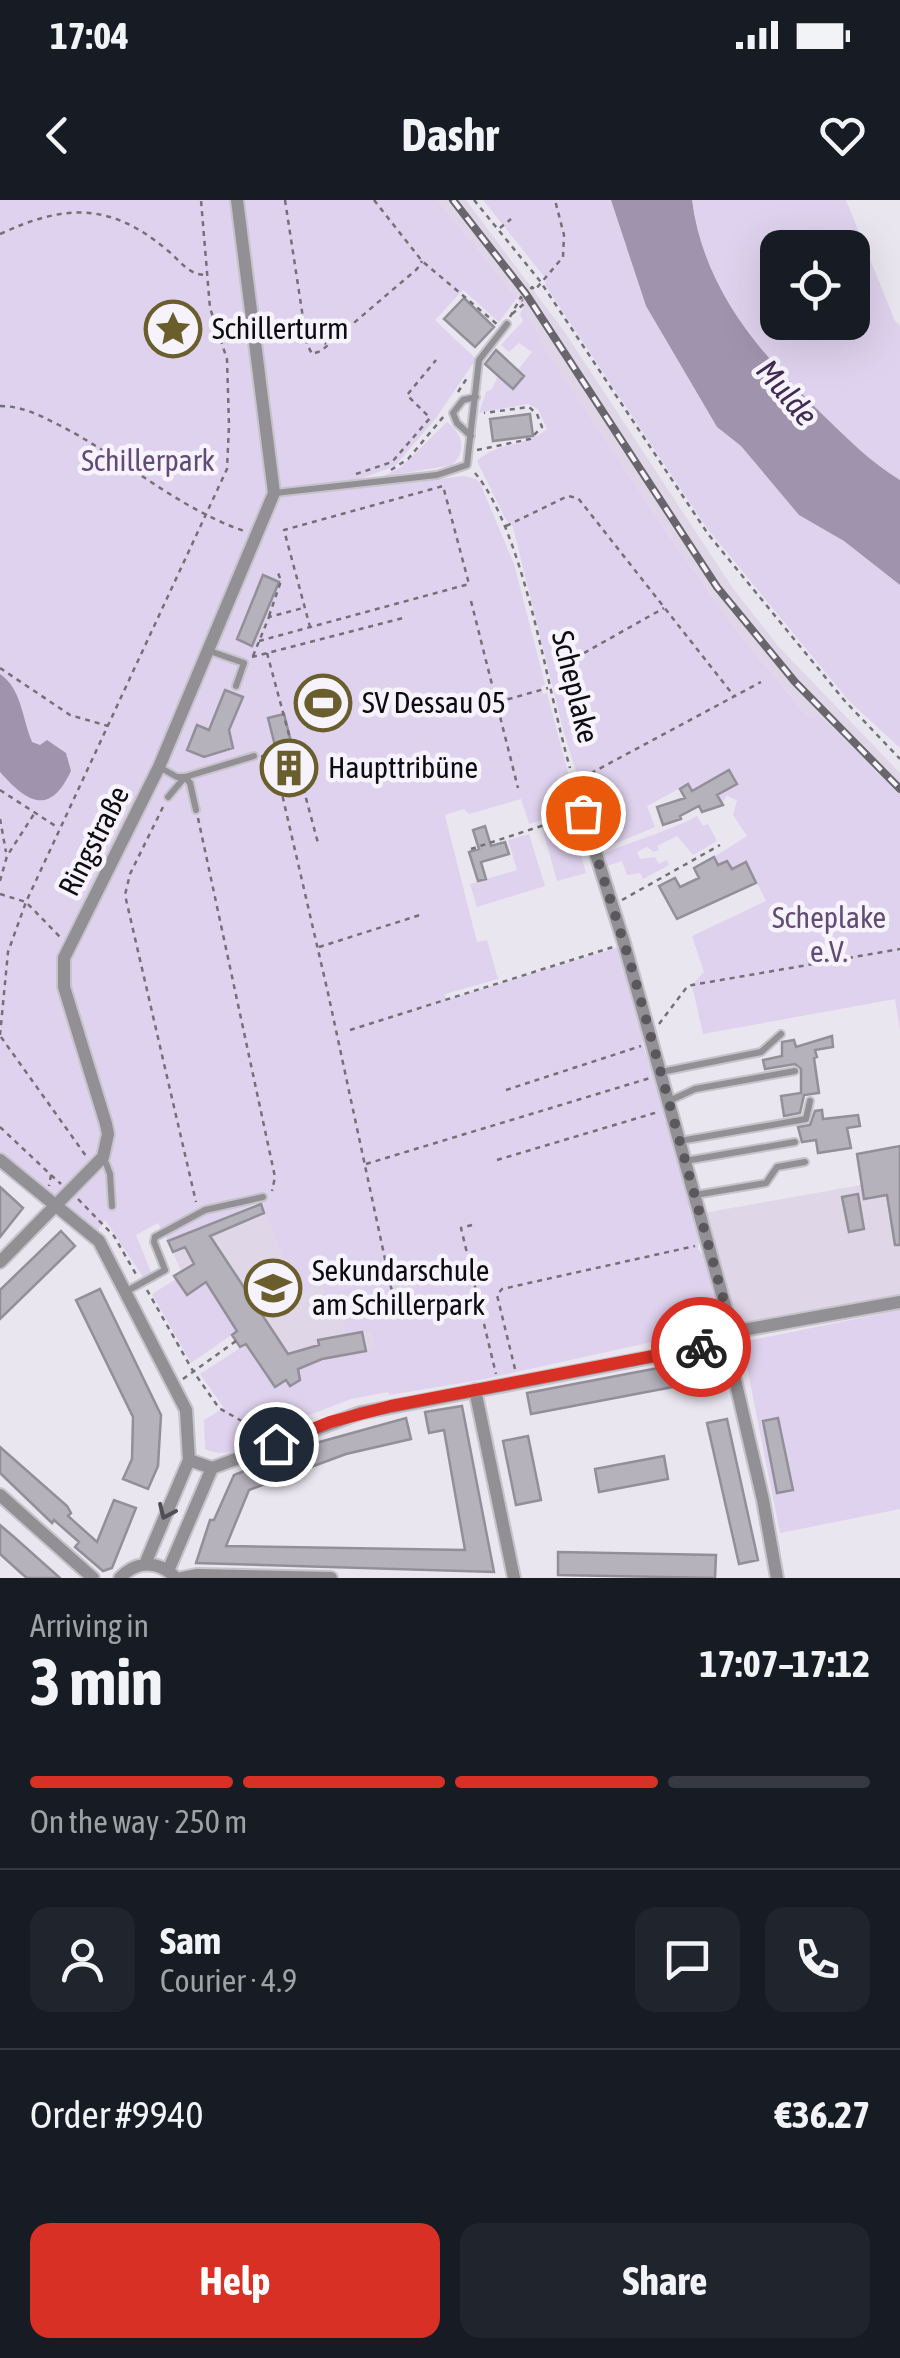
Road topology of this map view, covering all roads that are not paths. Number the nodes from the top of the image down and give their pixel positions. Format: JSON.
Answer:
{"nodes":[{"id":1,"x":237,"y":200,"type":"edge"},
{"id":2,"x":505,"y":327,"type":"road end"},
{"id":3,"x":476,"y":397,"type":"junction"},
{"id":4,"x":472,"y":437,"type":"junction"},
{"id":5,"x":274,"y":493,"type":"junction"},
{"id":6,"x":207,"y":650,"type":"junction"},
{"id":7,"x":236,"y":686,"type":"dead end"},
{"id":8,"x":254,"y":756,"type":"road end"},
{"id":9,"x":159,"y":767,"type":"junction"},
{"id":10,"x":185,"y":777,"type":"junction"},
{"id":11,"x":574,"y":781,"type":"road end"},
{"id":12,"x":168,"y":797,"type":"road end"},
{"id":13,"x":196,"y":810,"type":"road end"},
{"id":14,"x":780,"y":1034,"type":"dead end"},
{"id":15,"x":795,"y":1072,"type":"dead end"},
{"id":16,"x":661,"y":1073,"type":"junction"},
{"id":17,"x":810,"y":1100,"type":"dead end"},
{"id":18,"x":668,"y":1105,"type":"junction"},
{"id":19,"x":679,"y":1141,"type":"junction"},
{"id":20,"x":795,"y":1142,"type":"dead end"},
{"id":21,"x":0,"y":1160,"type":"edge"},
{"id":22,"x":684,"y":1161,"type":"junction"},
{"id":23,"x":99,"y":1162,"type":"junction"},
{"id":24,"x":805,"y":1162,"type":"dead end"},
{"id":25,"x":694,"y":1196,"type":"junction"},
{"id":26,"x":263,"y":1197,"type":"road end"},
{"id":27,"x":56,"y":1206,"type":"junction"},
{"id":28,"x":112,"y":1206,"type":"dead end"},
{"id":29,"x":0,"y":1262,"type":"edge"},
{"id":30,"x":125,"y":1292,"type":"junction"},
{"id":31,"x":900,"y":1302,"type":"edge"},
{"id":32,"x":733,"y":1334,"type":"junction"},
{"id":33,"x":724,"y":1346,"type":"junction"},
{"id":34,"x":475,"y":1390,"type":"junction"},
{"id":35,"x":189,"y":1460,"type":"junction"},
{"id":36,"x":212,"y":1468,"type":"junction"},
{"id":37,"x":0,"y":1495,"type":"edge"},
{"id":38,"x":145,"y":1564,"type":"junction"},
{"id":39,"x":175,"y":1576,"type":"edge"},
{"id":40,"x":92,"y":1578,"type":"edge"},
{"id":41,"x":120,"y":1578,"type":"edge"},
{"id":42,"x":330,"y":1578,"type":"edge"},
{"id":43,"x":514,"y":1578,"type":"edge"},
{"id":44,"x":777,"y":1578,"type":"edge"}],
"edges":[{"from":1,"to":5,"type":"street"},
{"from":2,"to":3,"type":"lane"},
{"from":3,"to":4,"type":"lane"},
{"from":3,"to":4,"type":"lane"},
{"from":4,"to":5,"type":"lane"},
{"from":5,"to":6,"type":"street","name":"Ringstraße"},
{"from":6,"to":7,"type":"lane"},
{"from":6,"to":9,"type":"street","name":"Ringstraße"},
{"from":8,"to":10,"type":"lane"},
{"from":9,"to":10,"type":"lane"},
{"from":9,"to":23,"type":"street","name":"Ringstraße"},
{"from":10,"to":12,"type":"lane"},
{"from":10,"to":13,"type":"lane"},
{"from":11,"to":16,"type":"street","name":"Scheplake"},
{"from":14,"to":16,"type":"lane"},
{"from":15,"to":18,"type":"lane"},
{"from":16,"to":18,"type":"street","name":"Scheplake"},
{"from":17,"to":19,"type":"lane"},
{"from":18,"to":19,"type":"street","name":"Scheplake"},
{"from":19,"to":22,"type":"street","name":"Scheplake"},
{"from":20,"to":22,"type":"lane"},
{"from":21,"to":27,"type":"street"},
{"from":22,"to":25,"type":"street","name":"Scheplake"},
{"from":23,"to":27,"type":"street"},
{"from":23,"to":28,"type":"lane"},
{"from":24,"to":25,"type":"lane"},
{"from":25,"to":32,"type":"street","name":"Scheplake"},
{"from":26,"to":30,"type":"lane"},
{"from":27,"to":29,"type":"street"},
{"from":27,"to":30,"type":"street"},
{"from":30,"to":35,"type":"street"},
{"from":31,"to":32,"type":"street"},
{"from":32,"to":33,"type":"street"},
{"from":33,"to":34,"type":"street"},
{"from":33,"to":44,"type":"street"},
{"from":34,"to":36,"type":"street"},
{"from":34,"to":43,"type":"street"},
{"from":35,"to":36,"type":"street"},
{"from":35,"to":38,"type":"street","one_way":true},
{"from":36,"to":39,"type":"street"},
{"from":37,"to":40,"type":"street"},
{"from":38,"to":39,"type":"street"},
{"from":38,"to":41,"type":"street"},
{"from":39,"to":42,"type":"street"}]}
